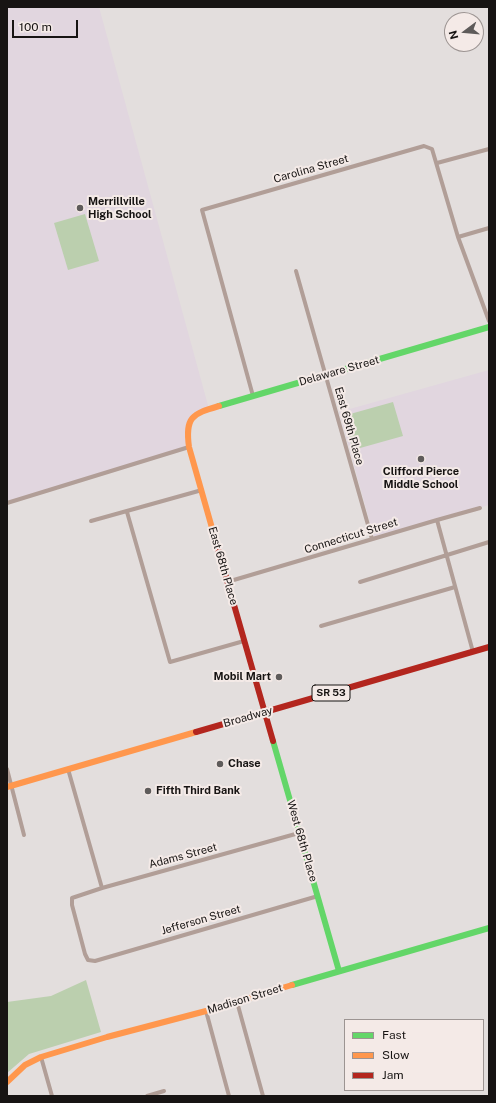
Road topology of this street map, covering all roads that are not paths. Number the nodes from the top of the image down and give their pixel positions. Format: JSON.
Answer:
{"nodes":[{"id":1,"x":489,"y":149,"type":"edge"},
{"id":2,"x":437,"y":163,"type":"junction"},
{"id":3,"x":489,"y":228,"type":"edge"},
{"id":4,"x":458,"y":237,"type":"junction"},
{"id":5,"x":296,"y":271,"type":"dead end"},
{"id":6,"x":489,"y":321,"type":"edge"},
{"id":7,"x":489,"y":327,"type":"edge"},
{"id":8,"x":325,"y":376,"type":"junction"},
{"id":9,"x":253,"y":396,"type":"junction"},
{"id":10,"x":191,"y":419,"type":"joint"},
{"id":11,"x":189,"y":447,"type":"junction"},
{"id":12,"x":202,"y":490,"type":"junction"},
{"id":13,"x":7,"y":503,"type":"edge"},
{"id":14,"x":480,"y":508,"type":"dead end"},
{"id":15,"x":127,"y":512,"type":"junction"},
{"id":16,"x":436,"y":520,"type":"junction"},
{"id":17,"x":91,"y":521,"type":"dead end"},
{"id":18,"x":372,"y":539,"type":"junction"},
{"id":19,"x":489,"y":542,"type":"edge"},
{"id":20,"x":446,"y":555,"type":"junction"},
{"id":21,"x":227,"y":582,"type":"junction"},
{"id":22,"x":360,"y":582,"type":"dead end"},
{"id":23,"x":455,"y":588,"type":"junction"},
{"id":24,"x":321,"y":626,"type":"dead end"},
{"id":25,"x":244,"y":641,"type":"junction"},
{"id":26,"x":489,"y":647,"type":"edge"},
{"id":27,"x":473,"y":652,"type":"junction"},
{"id":28,"x":265,"y":712,"type":"junction"},
{"id":29,"x":7,"y":769,"type":"edge"},
{"id":30,"x":68,"y":769,"type":"junction"},
{"id":31,"x":9,"y":786,"type":"edge"},
{"id":32,"x":299,"y":833,"type":"junction"},
{"id":33,"x":24,"y":835,"type":"dead end"},
{"id":34,"x":102,"y":888,"type":"junction"},
{"id":35,"x":318,"y":896,"type":"junction"},
{"id":36,"x":489,"y":928,"type":"edge"},
{"id":37,"x":88,"y":960,"type":"joint"},
{"id":38,"x":339,"y":971,"type":"junction"},
{"id":39,"x":237,"y":1002,"type":"junction"},
{"id":40,"x":206,"y":1011,"type":"junction"},
{"id":41,"x":41,"y":1057,"type":"junction"},
{"id":42,"x":7,"y":1082,"type":"edge"},
{"id":43,"x":164,"y":1091,"type":"dead end"},
{"id":44,"x":52,"y":1096,"type":"edge"},
{"id":45,"x":147,"y":1096,"type":"edge"},
{"id":46,"x":229,"y":1096,"type":"edge"},
{"id":47,"x":263,"y":1096,"type":"edge"}],
"edges":[{"from":1,"to":2,"type":"street"},
{"from":2,"to":4,"type":"street"},
{"from":2,"to":9,"type":"street","name":"Carolina Street"},
{"from":3,"to":4,"type":"street"},
{"from":4,"to":6,"type":"street"},
{"from":5,"to":8,"type":"street","name":"East 69th Place"},
{"from":7,"to":8,"type":"street","name":"Delaware Street"},
{"from":8,"to":9,"type":"street","name":"Delaware Street"},
{"from":8,"to":18,"type":"street","name":"East 69th Place"},
{"from":9,"to":10,"type":"street","name":"Delaware Street"},
{"from":10,"to":11,"type":"street","name":"East 68th Place"},
{"from":11,"to":12,"type":"street","name":"East 68th Place"},
{"from":11,"to":13,"type":"street"},
{"from":12,"to":15,"type":"street"},
{"from":12,"to":21,"type":"street","name":"East 68th Place"},
{"from":14,"to":16,"type":"street","name":"Connecticut Street"},
{"from":15,"to":17,"type":"street"},
{"from":15,"to":25,"type":"street"},
{"from":16,"to":18,"type":"street","name":"Connecticut Street"},
{"from":16,"to":20,"type":"street"},
{"from":18,"to":21,"type":"street","name":"Connecticut Street"},
{"from":19,"to":20,"type":"street"},
{"from":20,"to":22,"type":"street"},
{"from":20,"to":23,"type":"street"},
{"from":21,"to":25,"type":"street","name":"East 68th Place"},
{"from":23,"to":24,"type":"street"},
{"from":23,"to":27,"type":"street"},
{"from":25,"to":28,"type":"street","name":"East 68th Place"},
{"from":26,"to":27,"type":"street","name":"Broadway","number":"SR 53"},
{"from":27,"to":28,"type":"street","name":"Broadway","number":"SR 53"},
{"from":28,"to":30,"type":"street","name":"Broadway","number":"SR 53"},
{"from":28,"to":32,"type":"street","name":"West 68th Place"},
{"from":29,"to":31,"type":"street"},
{"from":30,"to":31,"type":"street","name":"Broadway","number":"SR 53"},
{"from":30,"to":34,"type":"street"},
{"from":31,"to":33,"type":"street"},
{"from":32,"to":34,"type":"street","name":"Adams Street"},
{"from":32,"to":35,"type":"street","name":"West 68th Place"},
{"from":34,"to":37,"type":"street","name":"Adams Street"},
{"from":35,"to":37,"type":"street","name":"Jefferson Street"},
{"from":35,"to":38,"type":"street","name":"West 68th Place"},
{"from":36,"to":38,"type":"street","name":"Madison Street"},
{"from":38,"to":39,"type":"street","name":"Madison Street"},
{"from":39,"to":40,"type":"street","name":"Madison Street"},
{"from":39,"to":47,"type":"street"},
{"from":40,"to":41,"type":"street","name":"Madison Street"},
{"from":40,"to":46,"type":"street"},
{"from":41,"to":42,"type":"street","name":"Madison Street"},
{"from":41,"to":44,"type":"street"},
{"from":43,"to":45,"type":"street"}]}
